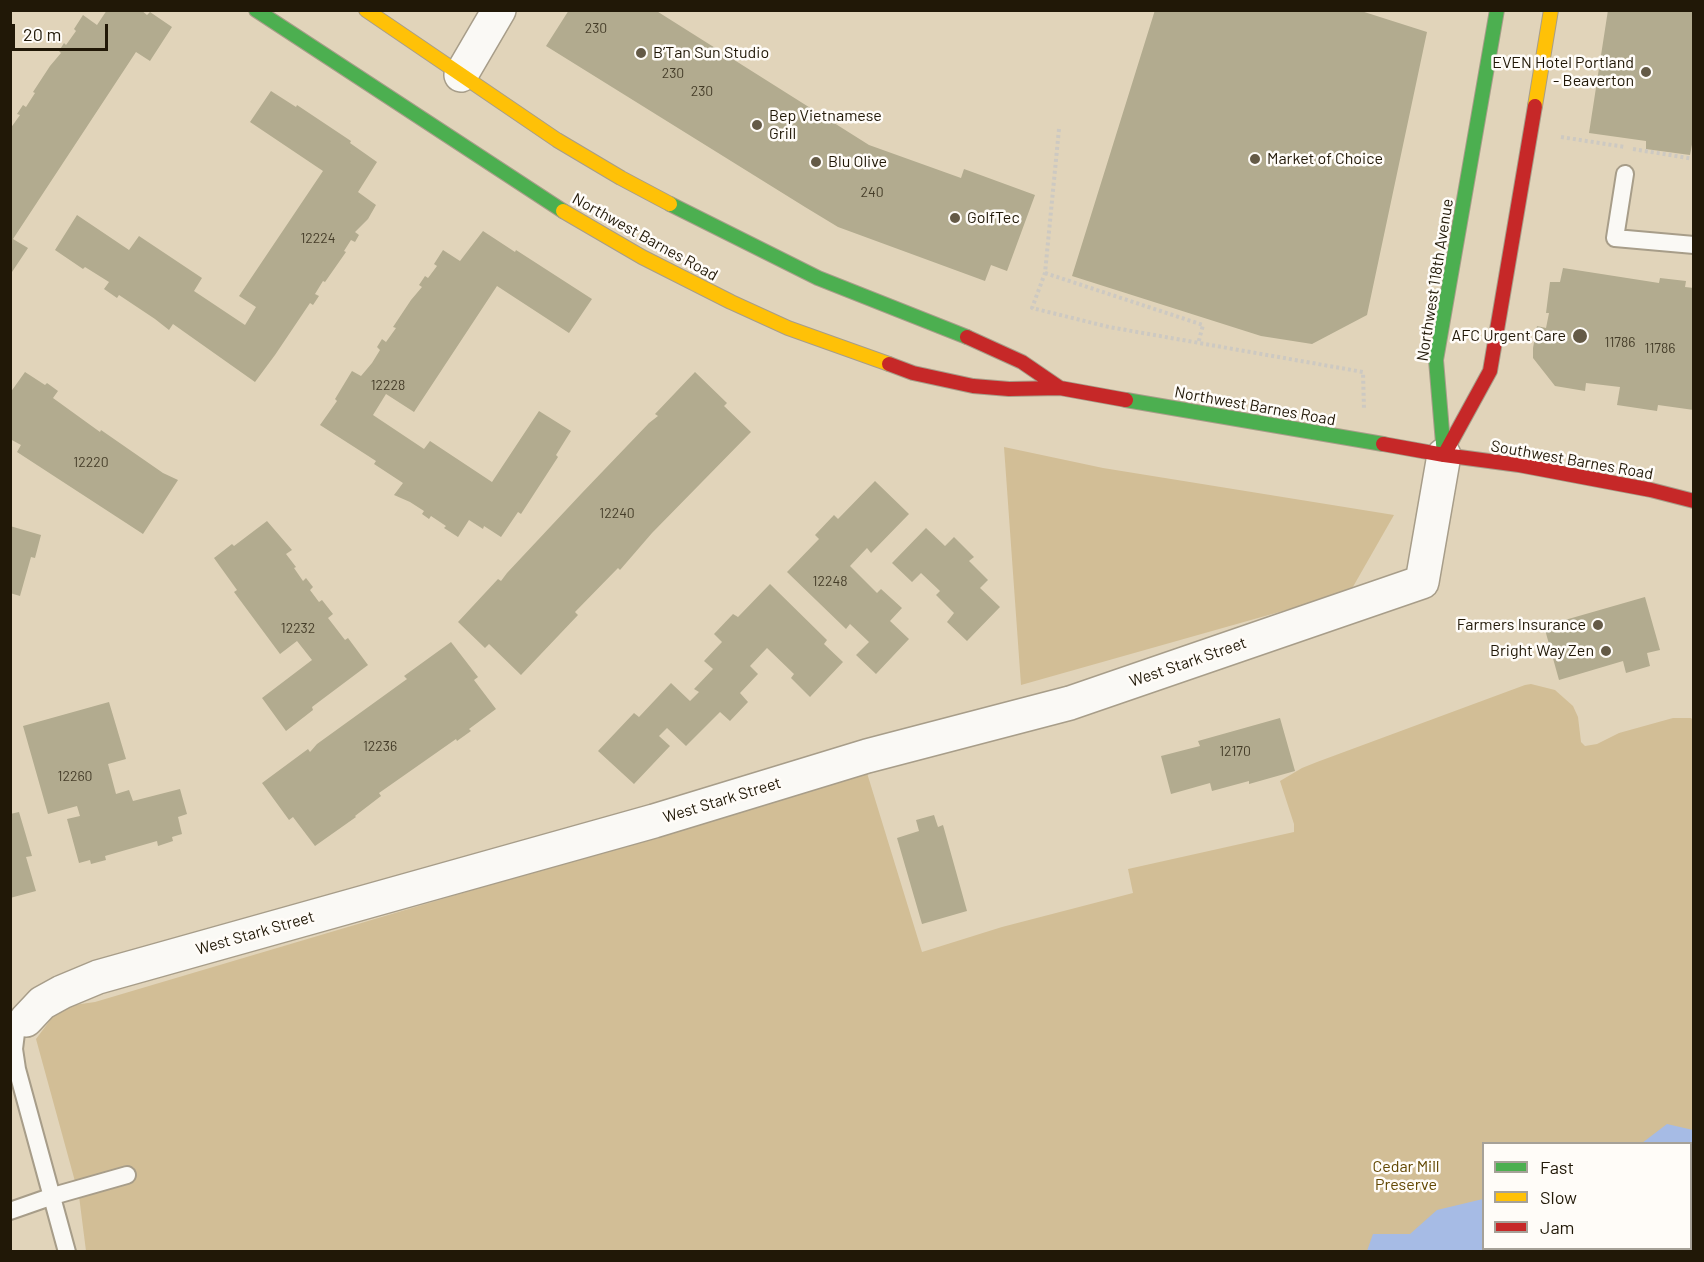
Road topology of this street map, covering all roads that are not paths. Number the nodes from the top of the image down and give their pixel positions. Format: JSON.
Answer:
{"nodes":[{"id":1,"x":256,"y":10,"type":"edge"},
{"id":2,"x":366,"y":10,"type":"edge"},
{"id":3,"x":499,"y":10,"type":"edge"},
{"id":4,"x":1497,"y":10,"type":"edge"},
{"id":5,"x":1551,"y":10,"type":"edge"},
{"id":6,"x":461,"y":75,"type":"junction"},
{"id":7,"x":1625,"y":174,"type":"dead end"},
{"id":8,"x":1694,"y":245,"type":"edge"},
{"id":9,"x":1060,"y":388,"type":"junction"},
{"id":10,"x":1444,"y":455,"type":"junction"},
{"id":11,"x":1694,"y":501,"type":"edge"},
{"id":12,"x":26,"y":1020,"type":"joint"},
{"id":13,"x":14,"y":1070,"type":"edge"},
{"id":14,"x":128,"y":1175,"type":"dead end"},
{"id":15,"x":53,"y":1196,"type":"junction"},
{"id":16,"x":10,"y":1211,"type":"edge"},
{"id":17,"x":67,"y":1251,"type":"edge"}],
"edges":[{"from":1,"to":9,"type":"main road","name":"Northwest Barnes Road"},
{"from":2,"to":6,"type":"main road","name":"Northwest Barnes Road"},
{"from":3,"to":6,"type":"street"},
{"from":4,"to":10,"type":"main road","name":"Northwest 118th Avenue"},
{"from":5,"to":10,"type":"main road"},
{"from":6,"to":9,"type":"main road","name":"Northwest Barnes Road"},
{"from":7,"to":8,"type":"lane"},
{"from":9,"to":10,"type":"main road","name":"Northwest Barnes Road"},
{"from":10,"to":11,"type":"main road","name":"Southwest Barnes Road"},
{"from":10,"to":12,"type":"street","name":"West Stark Street"},
{"from":12,"to":13,"type":"lane"},
{"from":13,"to":15,"type":"lane"},
{"from":14,"to":15,"type":"lane"},
{"from":15,"to":16,"type":"lane"},
{"from":15,"to":17,"type":"lane"}]}
